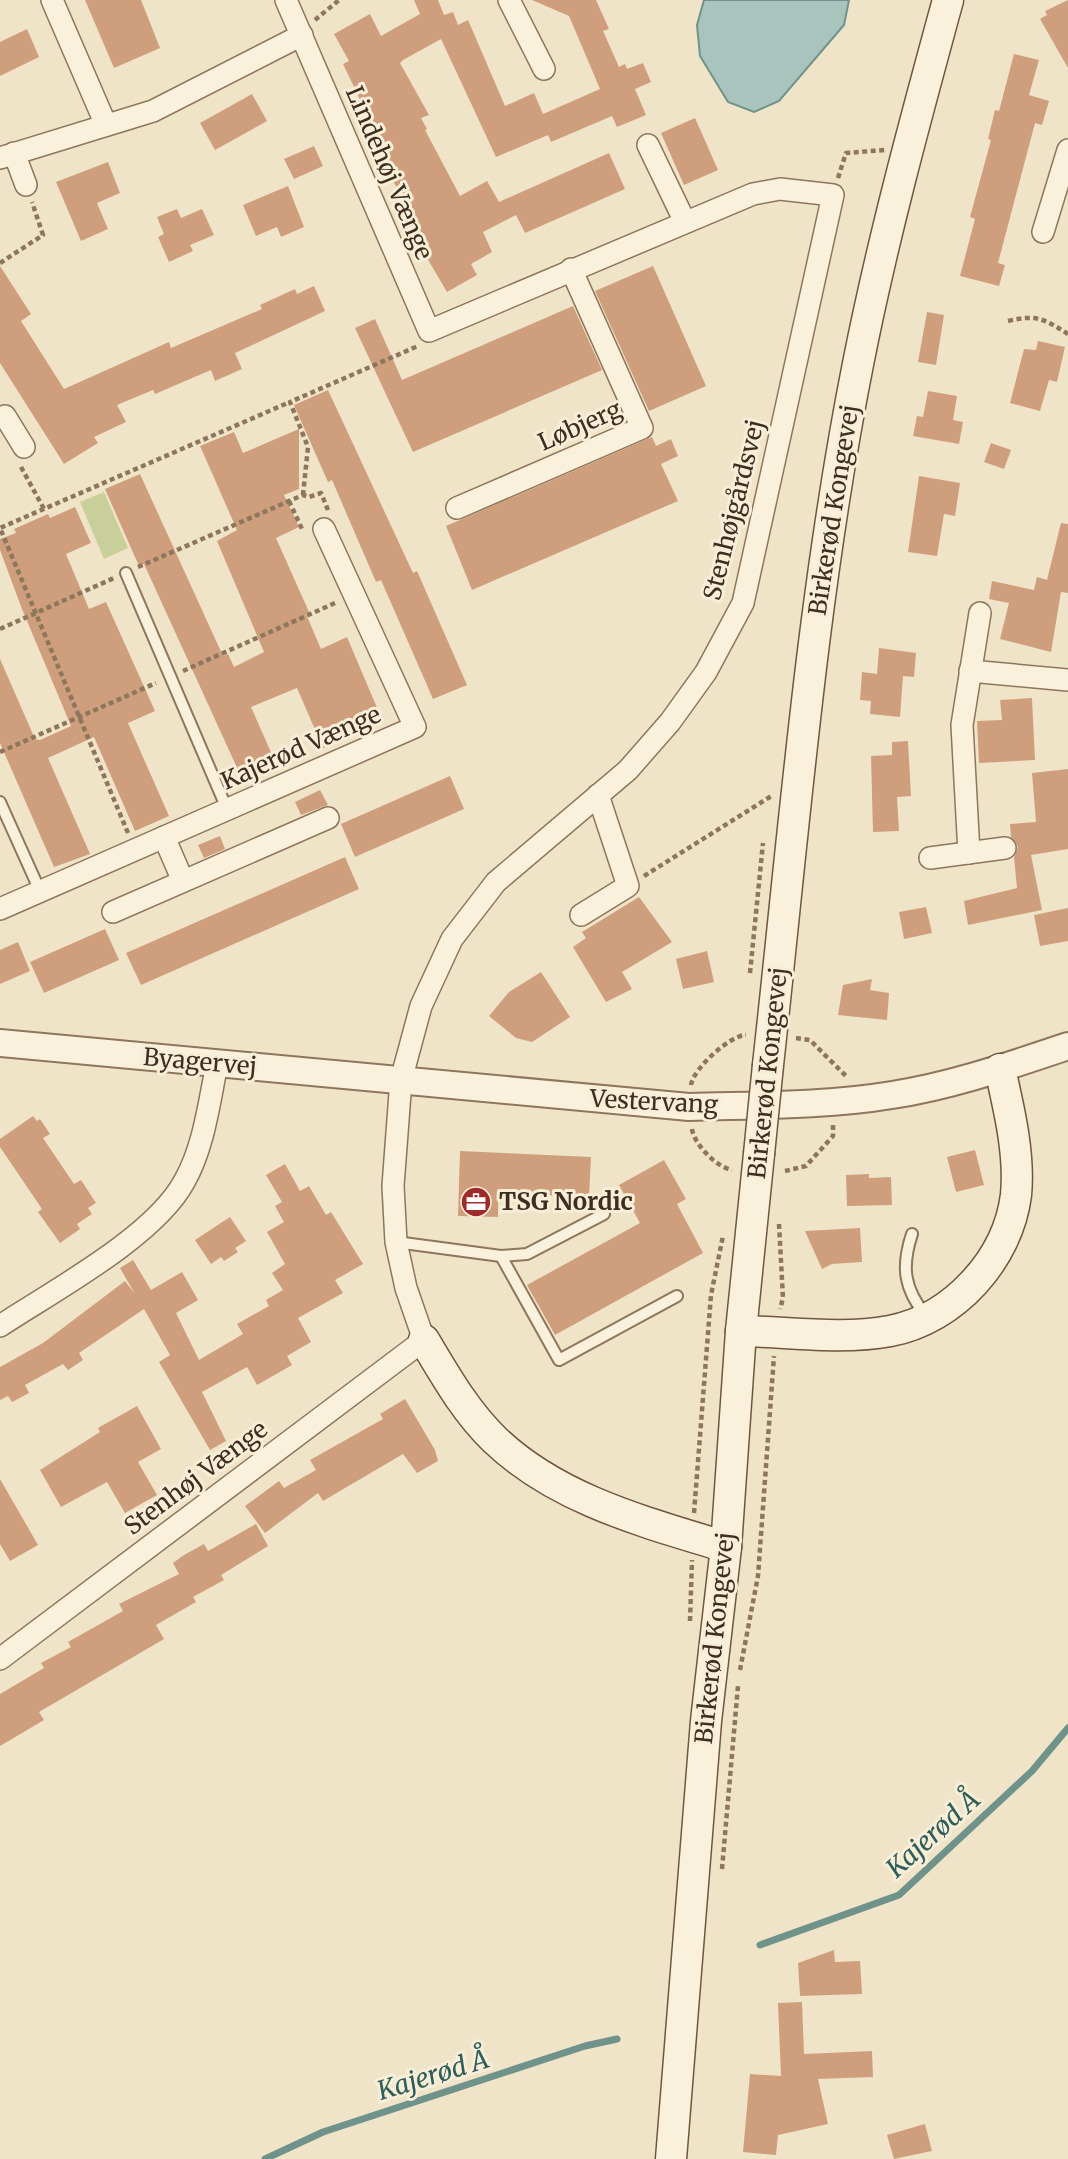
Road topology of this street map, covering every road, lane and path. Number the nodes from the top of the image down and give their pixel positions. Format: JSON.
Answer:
{"nodes":[{"id":1,"x":52,"y":0,"type":"edge"},
{"id":2,"x":286,"y":0,"type":"edge"},
{"id":3,"x":338,"y":0,"type":"edge"},
{"id":4,"x":509,"y":0,"type":"edge"},
{"id":5,"x":948,"y":0,"type":"edge"},
{"id":6,"x":302,"y":36,"type":"junction"},
{"id":7,"x":544,"y":69,"type":"dead end"},
{"id":8,"x":106,"y":125,"type":"junction"},
{"id":9,"x":648,"y":145,"type":"dead end"},
{"id":10,"x":908,"y":148,"type":"junction"},
{"id":11,"x":1068,"y":150,"type":"edge"},
{"id":12,"x":7,"y":155,"type":"edge"},
{"id":13,"x":26,"y":185,"type":"joint"},
{"id":14,"x":833,"y":195,"type":"junction"},
{"id":15,"x":685,"y":222,"type":"junction"},
{"id":16,"x":1043,"y":232,"type":"dead end"},
{"id":17,"x":0,"y":264,"type":"edge"},
{"id":18,"x":571,"y":269,"type":"junction"},
{"id":19,"x":1008,"y":321,"type":"dead end"},
{"id":20,"x":429,"y":331,"type":"junction"},
{"id":21,"x":1068,"y":334,"type":"edge"},
{"id":22,"x":290,"y":402,"type":"junction"},
{"id":23,"x":2,"y":415,"type":"edge"},
{"id":24,"x":24,"y":447,"type":"joint"},
{"id":25,"x":457,"y":508,"type":"dead end"},
{"id":26,"x":44,"y":509,"type":"junction"},
{"id":27,"x":324,"y":529,"type":"dead end"},
{"id":28,"x":126,"y":573,"type":"junction"},
{"id":29,"x":37,"y":612,"type":"junction"},
{"id":30,"x":979,"y":614,"type":"dead end"},
{"id":31,"x":0,"y":629,"type":"edge"},
{"id":32,"x":970,"y":671,"type":"junction"},
{"id":33,"x":1068,"y":680,"type":"edge"},
{"id":34,"x":797,"y":790,"type":"junction"},
{"id":35,"x":598,"y":795,"type":"junction"},
{"id":36,"x":0,"y":802,"type":"edge"},
{"id":37,"x":227,"y":809,"type":"junction"},
{"id":38,"x":328,"y":818,"type":"dead end"},
{"id":39,"x":164,"y":837,"type":"junction"},
{"id":40,"x":1005,"y":848,"type":"dead end"},
{"id":41,"x":134,"y":849,"type":"junction"},
{"id":42,"x":969,"y":853,"type":"junction"},
{"id":43,"x":930,"y":858,"type":"dead end"},
{"id":44,"x":183,"y":881,"type":"junction"},
{"id":45,"x":628,"y":886,"type":"junction"},
{"id":46,"x":40,"y":891,"type":"junction"},
{"id":47,"x":0,"y":909,"type":"edge"},
{"id":48,"x":113,"y":912,"type":"dead end"},
{"id":49,"x":582,"y":915,"type":"dead end"},
{"id":50,"x":797,"y":1027,"type":"dead end"},
{"id":51,"x":747,"y":1035,"type":"dead end"},
{"id":52,"x":795,"y":1038,"type":"junction"},
{"id":53,"x":0,"y":1043,"type":"edge"},
{"id":54,"x":794,"y":1045,"type":"dead end"},
{"id":55,"x":1068,"y":1046,"type":"edge"},
{"id":56,"x":217,"y":1064,"type":"junction"},
{"id":57,"x":1000,"y":1069,"type":"junction"},
{"id":58,"x":848,"y":1075,"type":"dead end"},
{"id":59,"x":692,"y":1077,"type":"dead end"},
{"id":60,"x":401,"y":1080,"type":"junction"},
{"id":61,"x":833,"y":1136,"type":"dead end"},
{"id":62,"x":693,"y":1139,"type":"dead end"},
{"id":63,"x":760,"y":1162,"type":"junction"},
{"id":64,"x":785,"y":1171,"type":"junction"},
{"id":65,"x":734,"y":1183,"type":"dead end"},
{"id":66,"x":783,"y":1185,"type":"dead end"},
{"id":67,"x":781,"y":1211,"type":"dead end"},
{"id":68,"x":604,"y":1214,"type":"dead end"},
{"id":69,"x":724,"y":1232,"type":"dead end"},
{"id":70,"x":912,"y":1234,"type":"dead end"},
{"id":71,"x":396,"y":1242,"type":"junction"},
{"id":72,"x":501,"y":1256,"type":"junction"},
{"id":73,"x":677,"y":1296,"type":"dead end"},
{"id":74,"x":928,"y":1318,"type":"junction"},
{"id":75,"x":0,"y":1326,"type":"edge"},
{"id":76,"x":741,"y":1331,"type":"junction"},
{"id":77,"x":775,"y":1332,"type":"junction"},
{"id":78,"x":424,"y":1340,"type":"junction"},
{"id":79,"x":694,"y":1504,"type":"dead end"},
{"id":80,"x":726,"y":1547,"type":"junction"},
{"id":81,"x":0,"y":1659,"type":"edge"},
{"id":82,"x":721,"y":1882,"type":"dead end"},
{"id":83,"x":671,"y":2159,"type":"edge"}],
"edges":[{"from":1,"to":8,"type":"street"},
{"from":2,"to":6,"type":"street","name":"Lindehøj Vænge"},
{"from":3,"to":6,"type":"path"},
{"from":4,"to":7,"type":"street"},
{"from":5,"to":10,"type":"main road","name":"Birkerød Kongevej"},
{"from":6,"to":8,"type":"street"},
{"from":6,"to":20,"type":"street","name":"Lindehøj Vænge"},
{"from":8,"to":12,"type":"street"},
{"from":9,"to":15,"type":"street"},
{"from":10,"to":14,"type":"path"},
{"from":10,"to":34,"type":"main road","name":"Birkerød Kongevej"},
{"from":11,"to":16,"type":"street"},
{"from":12,"to":13,"type":"street"},
{"from":13,"to":17,"type":"path"},
{"from":14,"to":15,"type":"street"},
{"from":14,"to":35,"type":"street","name":"Stenhøjgårdsvej"},
{"from":15,"to":18,"type":"street"},
{"from":18,"to":20,"type":"street"},
{"from":18,"to":25,"type":"street","name":"Løbjerg"},
{"from":19,"to":21,"type":"path"},
{"from":20,"to":22,"type":"path"},
{"from":22,"to":26,"type":"path"},
{"from":22,"to":28,"type":"path"},
{"from":23,"to":24,"type":"street"},
{"from":24,"to":26,"type":"path"},
{"from":26,"to":29,"type":"path"},
{"from":27,"to":37,"type":"street","name":"Kajerød Vænge"},
{"from":28,"to":29,"type":"path"},
{"from":28,"to":37,"type":"lane"},
{"from":29,"to":31,"type":"path"},
{"from":29,"to":41,"type":"path"},
{"from":30,"to":32,"type":"street"},
{"from":32,"to":33,"type":"street"},
{"from":32,"to":42,"type":"street"},
{"from":34,"to":45,"type":"path"},
{"from":34,"to":63,"type":"main road","name":"Birkerød Kongevej","bridge":true},
{"from":35,"to":45,"type":"street"},
{"from":35,"to":60,"type":"street","name":"Stenhøjgårdsvej"},
{"from":36,"to":46,"type":"lane"},
{"from":37,"to":39,"type":"street","name":"Kajerød Vænge"},
{"from":38,"to":44,"type":"street"},
{"from":39,"to":41,"type":"street","name":"Kajerød Vænge"},
{"from":39,"to":44,"type":"street"},
{"from":40,"to":42,"type":"street"},
{"from":41,"to":46,"type":"street","name":"Kajerød Vænge"},
{"from":42,"to":43,"type":"street"},
{"from":44,"to":48,"type":"street"},
{"from":45,"to":49,"type":"street"},
{"from":46,"to":47,"type":"street","name":"Kajerød Vænge"},
{"from":50,"to":52,"type":"path"},
{"from":51,"to":59,"type":"path"},
{"from":52,"to":54,"type":"path"},
{"from":52,"to":58,"type":"path"},
{"from":53,"to":56,"type":"street","name":"Byagervej"},
{"from":55,"to":57,"type":"street","name":"Vestervang"},
{"from":56,"to":60,"type":"street","name":"Byagervej"},
{"from":56,"to":75,"type":"street"},
{"from":57,"to":60,"type":"street","name":"Vestervang"},
{"from":57,"to":74,"type":"main road"},
{"from":60,"to":71,"type":"street","name":"Stenhøjgårdsvej"},
{"from":61,"to":64,"type":"path"},
{"from":62,"to":63,"type":"path"},
{"from":63,"to":64,"type":"path"},
{"from":63,"to":65,"type":"path"},
{"from":63,"to":76,"type":"main road","name":"Birkerød Kongevej"},
{"from":64,"to":66,"type":"path"},
{"from":67,"to":77,"type":"path"},
{"from":68,"to":72,"type":"lane"},
{"from":69,"to":79,"type":"path"},
{"from":70,"to":74,"type":"lane"},
{"from":71,"to":72,"type":"lane"},
{"from":71,"to":78,"type":"street","name":"Stenhøjgårdsvej"},
{"from":72,"to":73,"type":"lane"},
{"from":74,"to":77,"type":"main road"},
{"from":76,"to":77,"type":"main road"},
{"from":76,"to":80,"type":"main road","name":"Birkerød Kongevej"},
{"from":77,"to":82,"type":"path"},
{"from":78,"to":80,"type":"main road"},
{"from":78,"to":81,"type":"street","name":"Stenhøj Vænge"},
{"from":80,"to":83,"type":"main road","name":"Birkerød Kongevej"}]}
